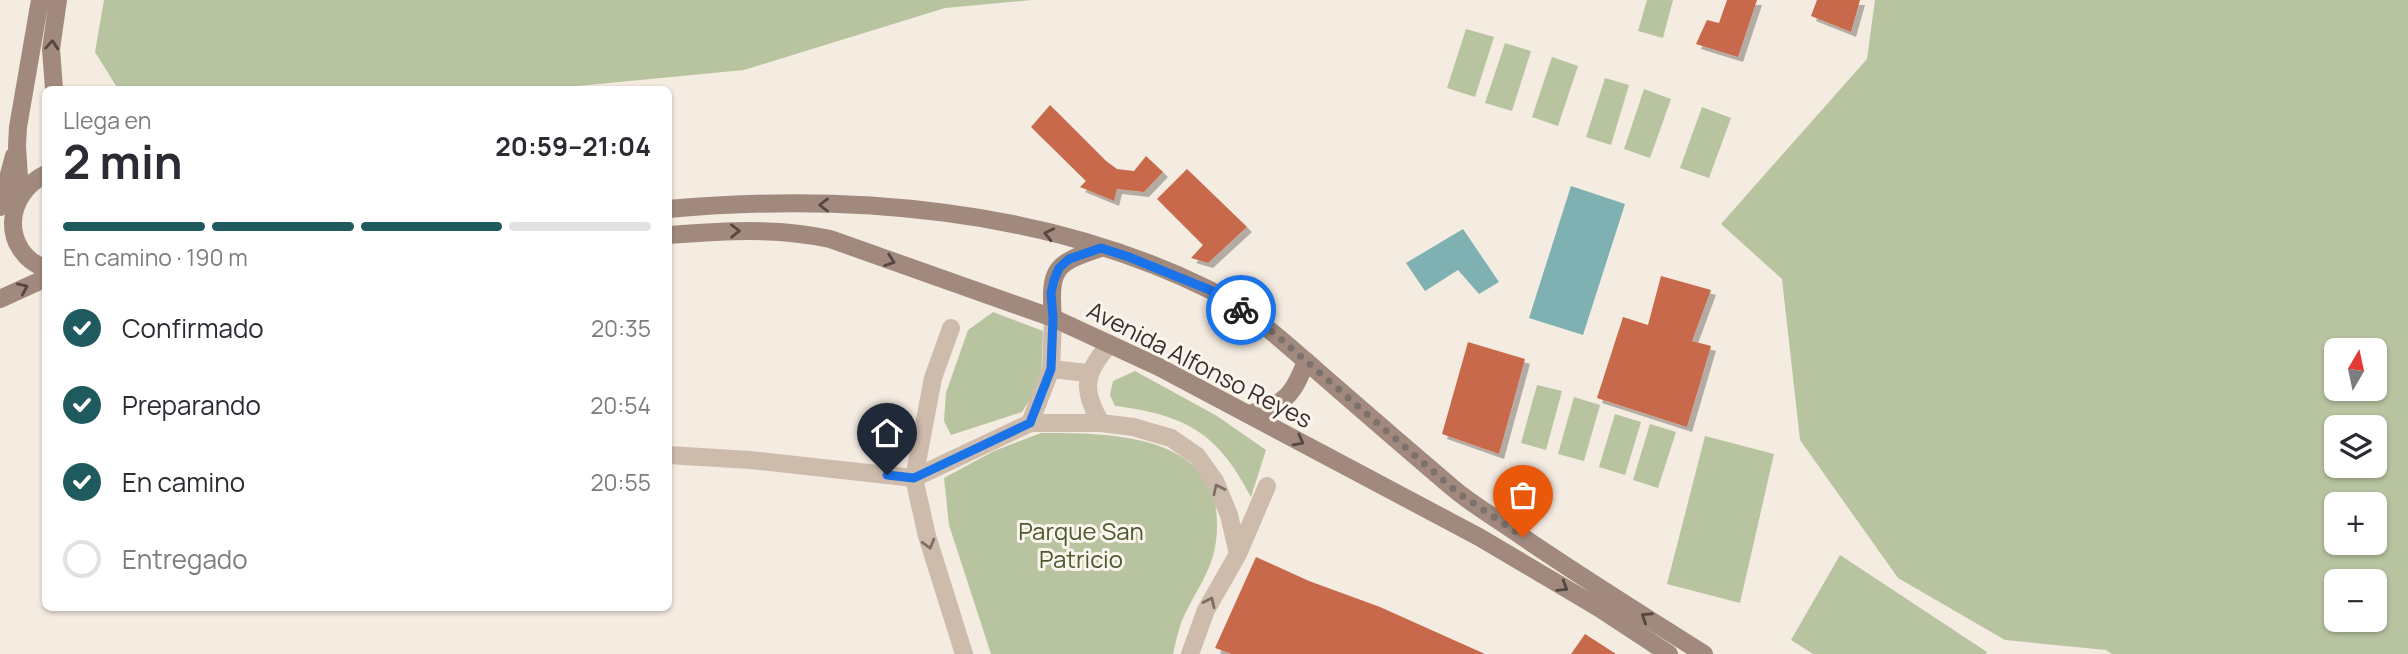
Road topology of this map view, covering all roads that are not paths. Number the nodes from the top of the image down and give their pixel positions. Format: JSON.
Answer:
{"nodes":[{"id":1,"x":40,"y":0,"type":"edge"},
{"id":2,"x":58,"y":0,"type":"edge"},
{"id":3,"x":54,"y":86,"type":"edge"},
{"id":4,"x":17,"y":146,"type":"junction"},
{"id":5,"x":42,"y":176,"type":"edge"},
{"id":6,"x":20,"y":194,"type":"junction"},
{"id":7,"x":672,"y":209,"type":"edge"},
{"id":8,"x":6,"y":212,"type":"edge"},
{"id":9,"x":672,"y":235,"type":"edge"},
{"id":10,"x":0,"y":238,"type":"edge"},
{"id":11,"x":1101,"y":248,"type":"junction"},
{"id":12,"x":42,"y":267,"type":"edge"},
{"id":13,"x":42,"y":280,"type":"edge"},
{"id":14,"x":0,"y":299,"type":"edge"},
{"id":15,"x":1053,"y":318,"type":"junction"},
{"id":16,"x":951,"y":328,"type":"dead end"},
{"id":17,"x":1110,"y":344,"type":"junction"},
{"id":18,"x":1306,"y":361,"type":"junction"},
{"id":19,"x":1051,"y":369,"type":"junction"},
{"id":20,"x":1088,"y":373,"type":"junction"},
{"id":21,"x":1249,"y":414,"type":"junction"},
{"id":22,"x":1030,"y":423,"type":"junction"},
{"id":23,"x":1101,"y":423,"type":"junction"},
{"id":24,"x":672,"y":455,"type":"edge"},
{"id":25,"x":914,"y":478,"type":"junction"},
{"id":26,"x":1267,"y":486,"type":"dead end"},
{"id":27,"x":1238,"y":554,"type":"junction"},
{"id":28,"x":964,"y":654,"type":"edge"},
{"id":29,"x":1190,"y":654,"type":"edge"},
{"id":30,"x":1669,"y":654,"type":"edge"},
{"id":31,"x":1704,"y":654,"type":"edge"}],
"edges":[{"from":1,"to":4,"type":"main road"},
{"from":3,"to":2,"type":"main road","one_way":true},
{"from":4,"to":6,"type":"main road"},
{"from":4,"to":8,"type":"main road"},
{"from":5,"to":6,"type":"main road"},
{"from":6,"to":8,"type":"main road"},
{"from":11,"to":7,"type":"main road","name":"Avenida Alfonso Reyes","one_way":true},
{"from":8,"to":10,"type":"main road"},
{"from":8,"to":12,"type":"main road"},
{"from":9,"to":15,"type":"main road","name":"Avenida Alfonso Reyes","one_way":true},
{"from":11,"to":15,"type":"main road"},
{"from":11,"to":18,"type":"main road","name":"Avenida Alfonso Reyes"},
{"from":14,"to":13,"type":"main road","one_way":true},
{"from":15,"to":17,"type":"main road","name":"Avenida Alfonso Reyes"},
{"from":15,"to":19,"type":"street"},
{"from":16,"to":25,"type":"street"},
{"from":17,"to":20,"type":"street"},
{"from":17,"to":21,"type":"main road","name":"Avenida Alfonso Reyes"},
{"from":18,"to":21,"type":"main road"},
{"from":31,"to":18,"type":"main road","name":"Avenida Alfonso Reyes","one_way":true},
{"from":19,"to":20,"type":"street"},
{"from":19,"to":22,"type":"street"},
{"from":20,"to":23,"type":"street"},
{"from":21,"to":30,"type":"main road","name":"Avenida Alfonso Reyes","one_way":true},
{"from":22,"to":23,"type":"street"},
{"from":22,"to":25,"type":"street"},
{"from":27,"to":23,"type":"street","one_way":true},
{"from":24,"to":25,"type":"street"},
{"from":25,"to":28,"type":"street","one_way":true},
{"from":26,"to":27,"type":"street"},
{"from":29,"to":27,"type":"street","one_way":true}]}
